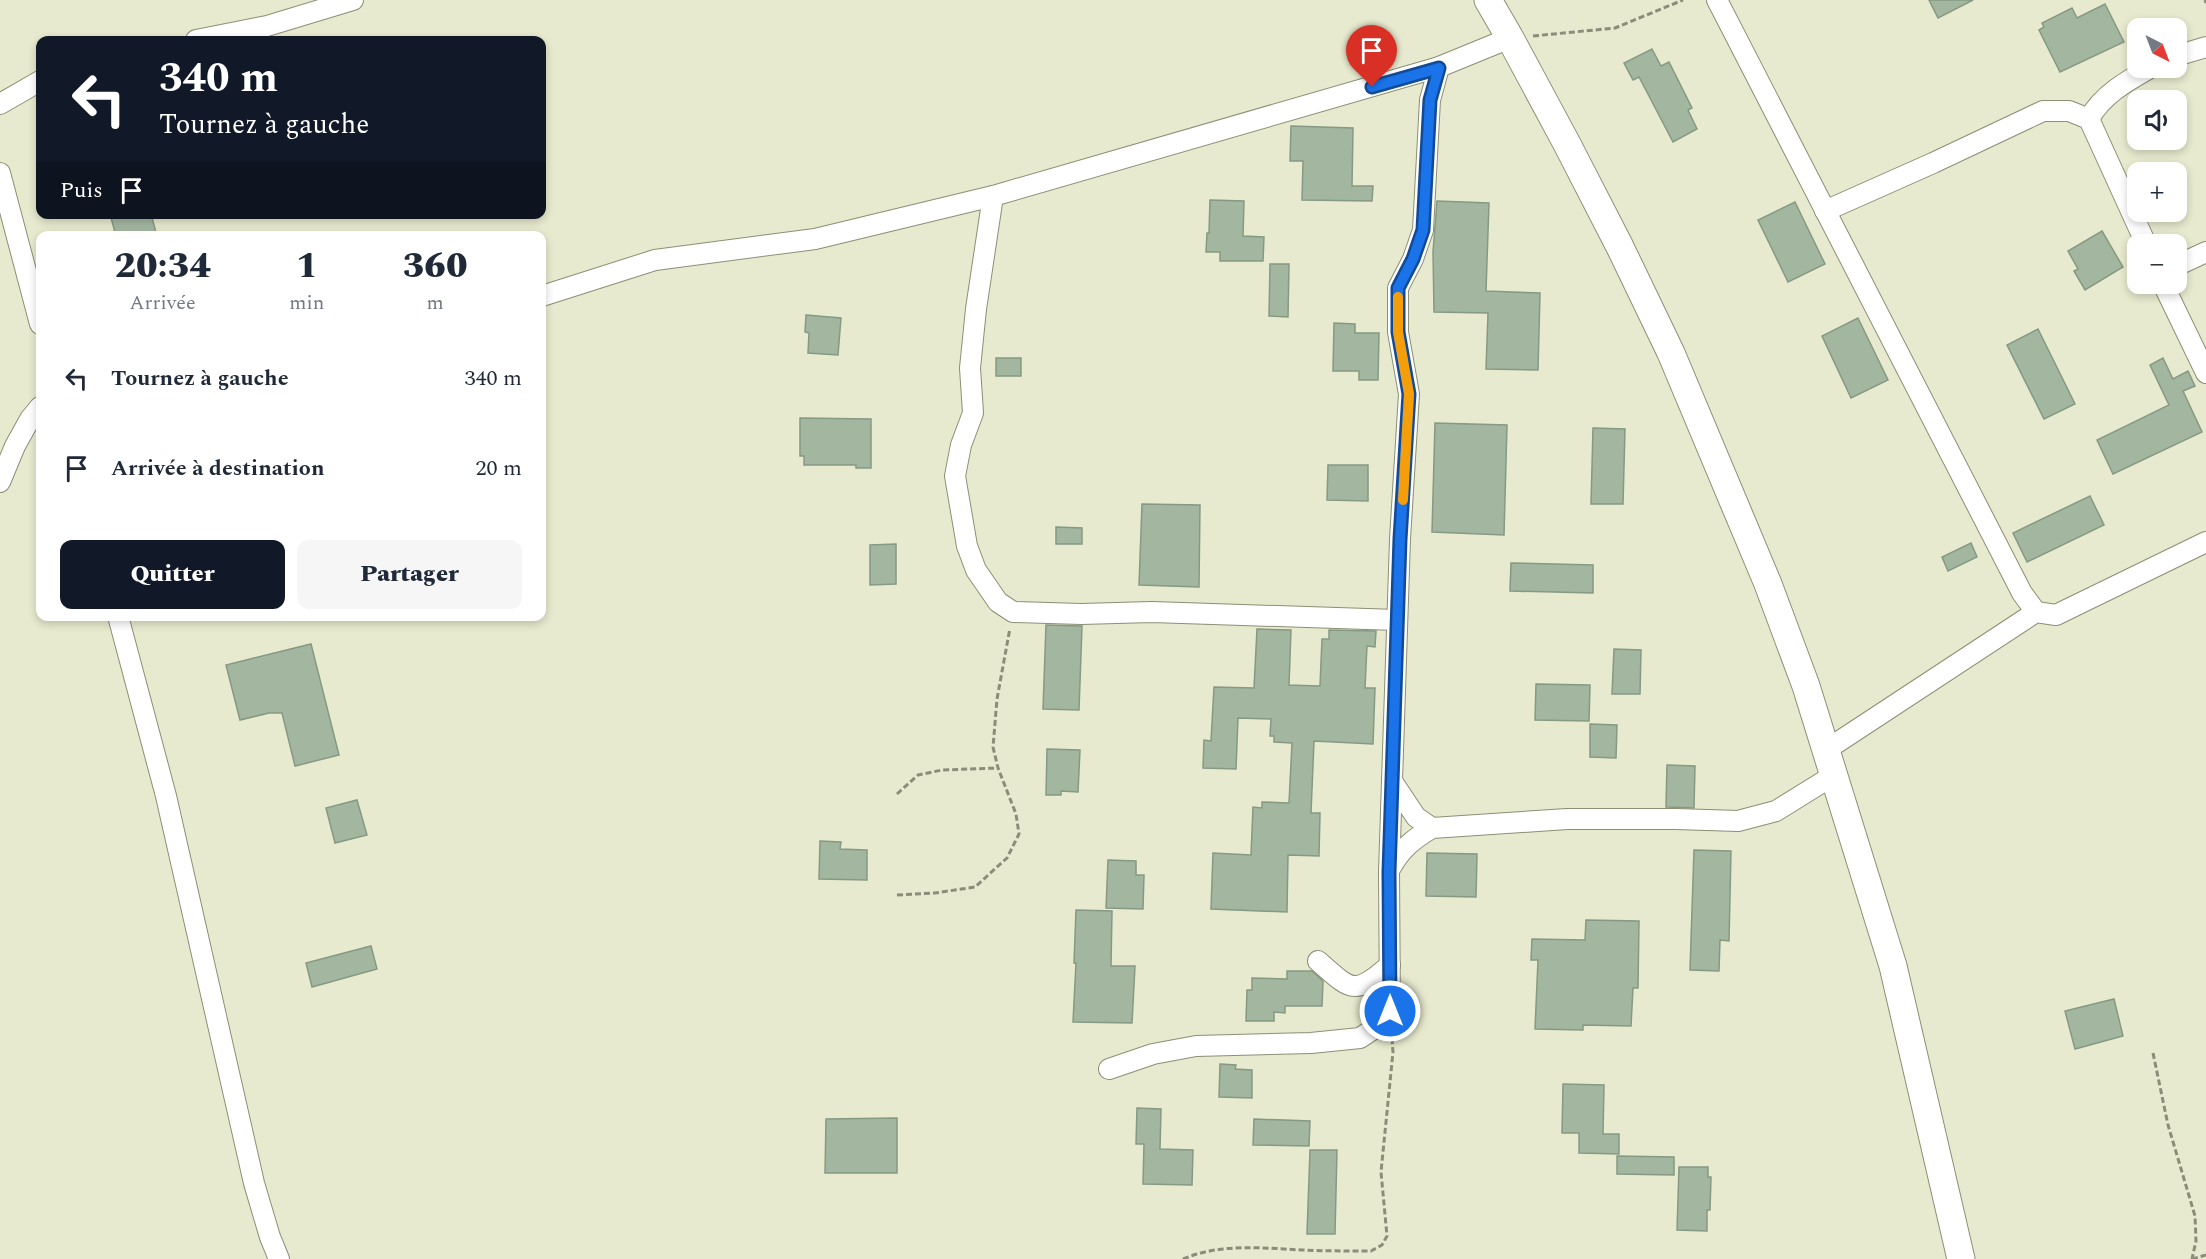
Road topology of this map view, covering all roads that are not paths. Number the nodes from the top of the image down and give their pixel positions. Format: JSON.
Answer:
{"nodes":[{"id":1,"x":353,"y":0,"type":"edge"},
{"id":2,"x":1488,"y":0,"type":"edge"},
{"id":3,"x":1717,"y":0,"type":"edge"},
{"id":4,"x":216,"y":36,"type":"edge"},
{"id":5,"x":1510,"y":38,"type":"junction"},
{"id":6,"x":2206,"y":47,"type":"edge"},
{"id":7,"x":2187,"y":53,"type":"edge"},
{"id":8,"x":1439,"y":68,"type":"junction"},
{"id":9,"x":2133,"y":78,"type":"edge"},
{"id":10,"x":36,"y":83,"type":"edge"},
{"id":11,"x":0,"y":104,"type":"edge"},
{"id":12,"x":2089,"y":119,"type":"junction"},
{"id":13,"x":0,"y":173,"type":"edge"},
{"id":14,"x":993,"y":196,"type":"junction"},
{"id":15,"x":1825,"y":211,"type":"junction"},
{"id":16,"x":2141,"y":234,"type":"edge"},
{"id":17,"x":2206,"y":252,"type":"edge"},
{"id":18,"x":2187,"y":261,"type":"edge"},
{"id":19,"x":2168,"y":294,"type":"edge"},
{"id":20,"x":546,"y":295,"type":"edge"},
{"id":21,"x":36,"y":309,"type":"edge"},
{"id":22,"x":2206,"y":373,"type":"edge"},
{"id":23,"x":36,"y":412,"type":"edge"},
{"id":24,"x":0,"y":482,"type":"edge"},
{"id":25,"x":2206,"y":543,"type":"edge"},
{"id":26,"x":2036,"y":612,"type":"junction"},
{"id":27,"x":1397,"y":620,"type":"junction"},
{"id":28,"x":119,"y":621,"type":"edge"},
{"id":29,"x":1830,"y":762,"type":"junction"},
{"id":30,"x":1392,"y":781,"type":"junction"},
{"id":31,"x":1432,"y":828,"type":"junction"},
{"id":32,"x":1389,"y":872,"type":"junction"},
{"id":33,"x":1318,"y":961,"type":"dead end"},
{"id":34,"x":1390,"y":965,"type":"junction"},
{"id":35,"x":1109,"y":1069,"type":"dead end"},
{"id":36,"x":270,"y":1238,"type":"junction"},
{"id":37,"x":266,"y":1259,"type":"edge"},
{"id":38,"x":279,"y":1259,"type":"edge"},
{"id":39,"x":1961,"y":1259,"type":"edge"}],
"edges":[{"from":1,"to":4,"type":"street"},
{"from":2,"to":5,"type":"main road"},
{"from":3,"to":15,"type":"street"},
{"from":5,"to":8,"type":"street"},
{"from":5,"to":29,"type":"main road"},
{"from":6,"to":7,"type":"street"},
{"from":8,"to":14,"type":"street"},
{"from":8,"to":27,"type":"street"},
{"from":9,"to":12,"type":"street"},
{"from":10,"to":11,"type":"street"},
{"from":12,"to":15,"type":"street"},
{"from":12,"to":16,"type":"street"},
{"from":13,"to":21,"type":"street"},
{"from":14,"to":20,"type":"street"},
{"from":14,"to":27,"type":"street"},
{"from":15,"to":26,"type":"street"},
{"from":17,"to":18,"type":"street"},
{"from":19,"to":22,"type":"street"},
{"from":23,"to":24,"type":"street"},
{"from":25,"to":26,"type":"street"},
{"from":26,"to":29,"type":"street"},
{"from":27,"to":30,"type":"street"},
{"from":28,"to":36,"type":"street"},
{"from":29,"to":31,"type":"street"},
{"from":29,"to":39,"type":"main road"},
{"from":30,"to":31,"type":"street"},
{"from":30,"to":32,"type":"street"},
{"from":31,"to":32,"type":"street"},
{"from":32,"to":34,"type":"street"},
{"from":33,"to":34,"type":"street"},
{"from":34,"to":35,"type":"street"},
{"from":36,"to":37,"type":"street"},
{"from":36,"to":38,"type":"street"}]}
